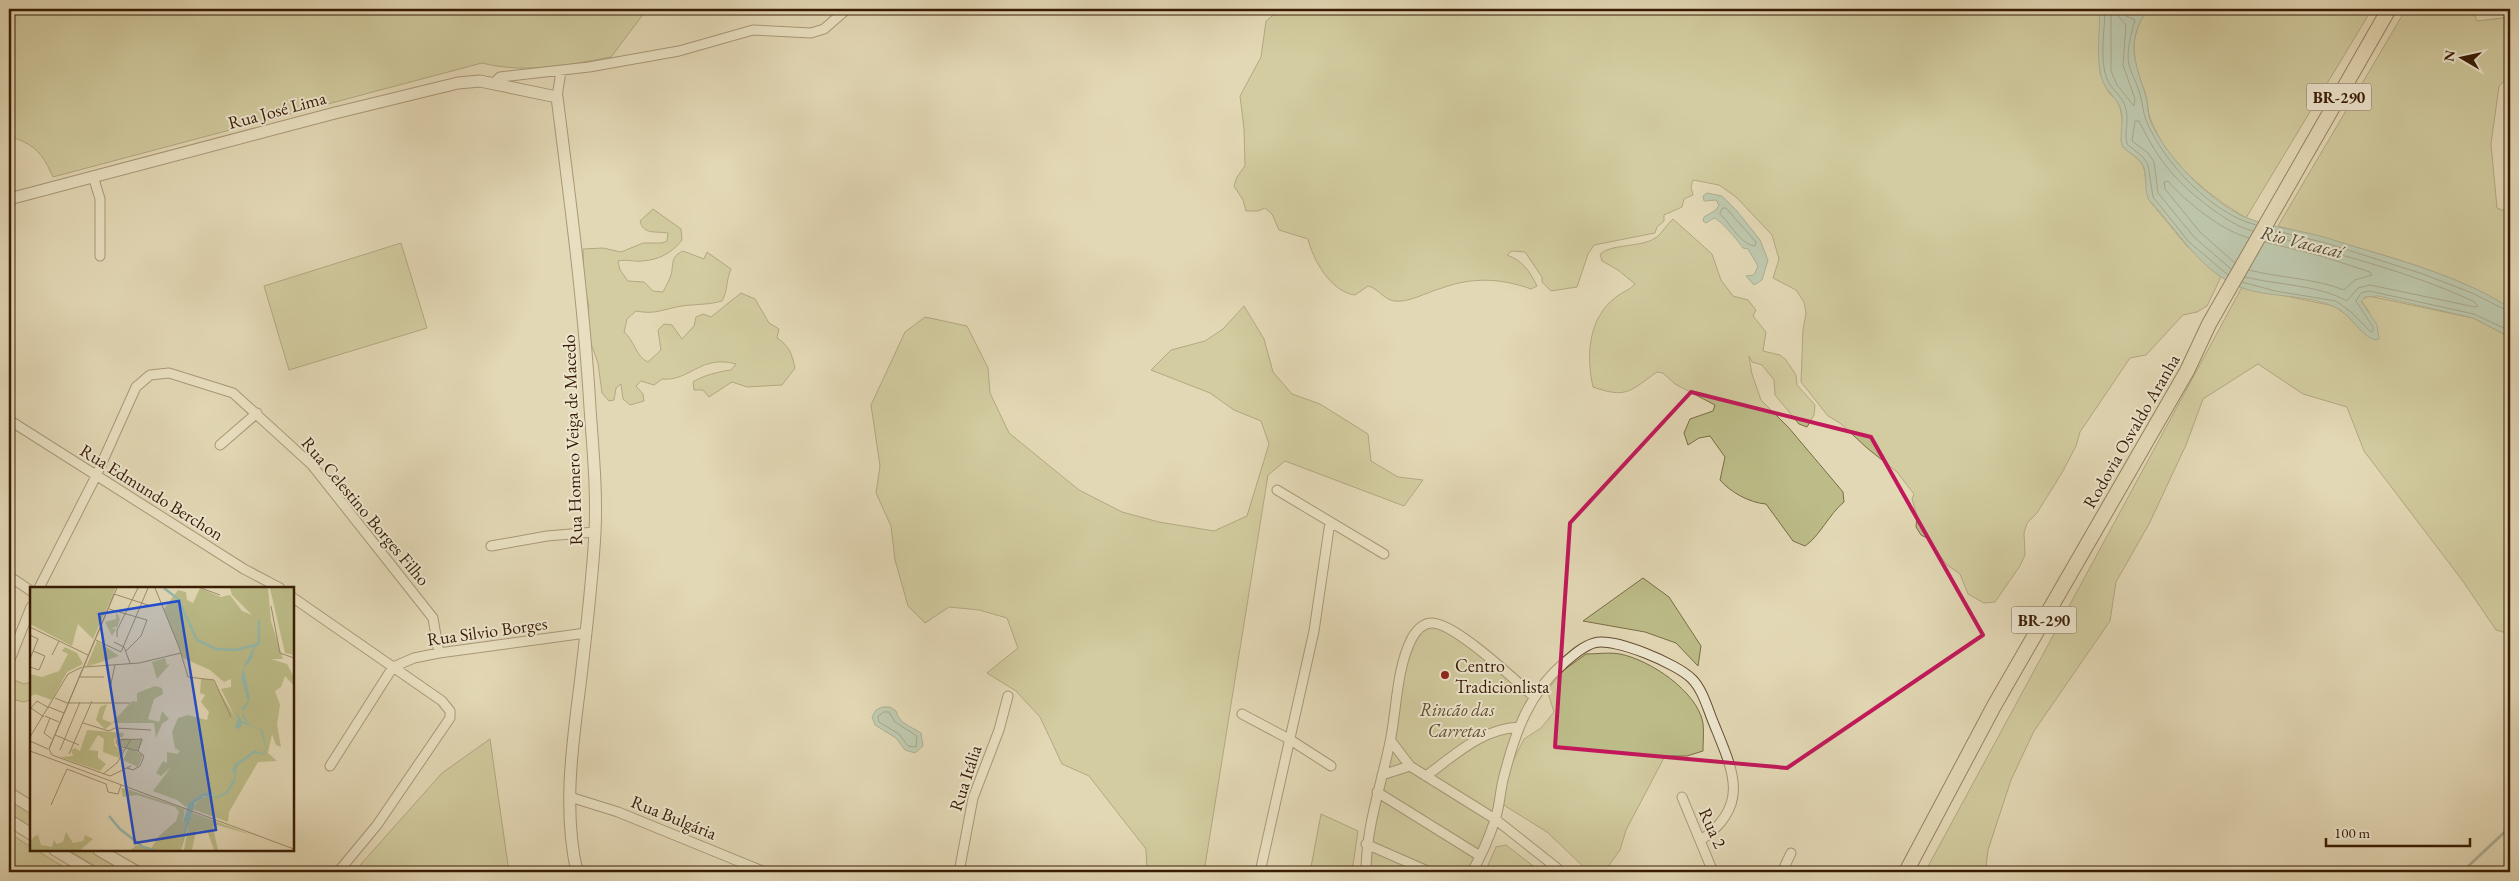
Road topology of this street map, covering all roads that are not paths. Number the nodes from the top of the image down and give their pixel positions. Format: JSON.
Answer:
{"nodes":[{"id":1,"x":847,"y":9,"type":"edge"},
{"id":2,"x":2389,"y":9,"type":"edge"},
{"id":3,"x":561,"y":70,"type":"junction"},
{"id":4,"x":493,"y":84,"type":"junction"},
{"id":5,"x":557,"y":97,"type":"junction"},
{"id":6,"x":93,"y":176,"type":"junction"},
{"id":7,"x":9,"y":199,"type":"edge"},
{"id":8,"x":100,"y":256,"type":"dead end"},
{"id":9,"x":257,"y":413,"type":"junction"},
{"id":10,"x":9,"y":420,"type":"edge"},
{"id":11,"x":220,"y":446,"type":"dead end"},
{"id":12,"x":96,"y":476,"type":"junction"},
{"id":13,"x":1277,"y":490,"type":"dead end"},
{"id":14,"x":1330,"y":522,"type":"junction"},
{"id":15,"x":595,"y":532,"type":"junction"},
{"id":16,"x":492,"y":546,"type":"dead end"},
{"id":17,"x":1384,"y":554,"type":"dead end"},
{"id":18,"x":9,"y":576,"type":"edge"},
{"id":19,"x":267,"y":580,"type":"junction"},
{"id":20,"x":40,"y":587,"type":"edge"},
{"id":21,"x":261,"y":587,"type":"edge"},
{"id":22,"x":278,"y":587,"type":"edge"},
{"id":23,"x":30,"y":590,"type":"edge"},
{"id":24,"x":294,"y":599,"type":"edge"},
{"id":25,"x":30,"y":610,"type":"edge"},
{"id":26,"x":586,"y":633,"type":"junction"},
{"id":27,"x":439,"y":653,"type":"junction"},
{"id":28,"x":9,"y":662,"type":"edge"},
{"id":29,"x":393,"y":667,"type":"junction"},
{"id":30,"x":1008,"y":696,"type":"dead end"},
{"id":31,"x":1533,"y":696,"type":"junction"},
{"id":32,"x":1242,"y":714,"type":"dead end"},
{"id":33,"x":1519,"y":727,"type":"junction"},
{"id":34,"x":1289,"y":739,"type":"junction"},
{"id":35,"x":1390,"y":741,"type":"junction"},
{"id":36,"x":330,"y":766,"type":"dead end"},
{"id":37,"x":1331,"y":766,"type":"dead end"},
{"id":38,"x":1410,"y":766,"type":"junction"},
{"id":39,"x":1382,"y":775,"type":"junction"},
{"id":40,"x":1426,"y":776,"type":"junction"},
{"id":41,"x":1377,"y":792,"type":"junction"},
{"id":42,"x":9,"y":793,"type":"edge"},
{"id":43,"x":570,"y":797,"type":"junction"},
{"id":44,"x":1682,"y":797,"type":"dead end"},
{"id":45,"x":30,"y":806,"type":"edge"},
{"id":46,"x":1496,"y":819,"type":"junction"},
{"id":47,"x":9,"y":820,"type":"edge"},
{"id":48,"x":30,"y":833,"type":"edge"},
{"id":49,"x":1701,"y":840,"type":"junction"},
{"id":50,"x":1366,"y":844,"type":"junction"},
{"id":51,"x":58,"y":851,"type":"edge"},
{"id":52,"x":101,"y":851,"type":"edge"},
{"id":53,"x":1791,"y":853,"type":"dead end"},
{"id":54,"x":1480,"y":856,"type":"junction"},
{"id":55,"x":92,"y":872,"type":"edge"},
{"id":56,"x":137,"y":872,"type":"edge"},
{"id":57,"x":338,"y":872,"type":"edge"},
{"id":58,"x":577,"y":872,"type":"edge"},
{"id":59,"x":765,"y":872,"type":"edge"},
{"id":60,"x":958,"y":872,"type":"edge"},
{"id":61,"x":1260,"y":872,"type":"edge"},
{"id":62,"x":1366,"y":872,"type":"edge"},
{"id":63,"x":1430,"y":872,"type":"edge"},
{"id":64,"x":1472,"y":872,"type":"edge"},
{"id":65,"x":1562,"y":872,"type":"edge"},
{"id":66,"x":1714,"y":872,"type":"edge"},
{"id":67,"x":1782,"y":872,"type":"edge"},
{"id":68,"x":1906,"y":872,"type":"edge"}],
"edges":[{"from":1,"to":3,"type":"street"},
{"from":2,"to":68,"type":"highway","name":"Rodovia Osvaldo Aranha","number":"BR-290"},
{"from":3,"to":4,"type":"street"},
{"from":3,"to":5,"type":"street"},
{"from":4,"to":5,"type":"street","name":"Rua José Lima"},
{"from":4,"to":6,"type":"street","name":"Rua José Lima"},
{"from":5,"to":15,"type":"street","name":"Rua Homero Veiga de Macedo"},
{"from":6,"to":7,"type":"street","name":"Rua José Lima"},
{"from":6,"to":8,"type":"street"},
{"from":9,"to":11,"type":"street"},
{"from":9,"to":12,"type":"street","name":"Rua Celestino Borges Filho"},
{"from":9,"to":27,"type":"street","name":"Rua Celestino Borges Filho"},
{"from":10,"to":12,"type":"street","name":"Rua Edmundo Berchon"},
{"from":12,"to":19,"type":"street","name":"Rua Edmundo Berchon"},
{"from":12,"to":20,"type":"street"},
{"from":13,"to":14,"type":"street"},
{"from":14,"to":17,"type":"street"},
{"from":14,"to":34,"type":"street"},
{"from":15,"to":16,"type":"street"},
{"from":15,"to":26,"type":"street","name":"Rua Homero Veiga de Macedo"},
{"from":18,"to":23,"type":"street"},
{"from":19,"to":21,"type":"street"},
{"from":19,"to":22,"type":"street","name":"Rua Edmundo Berchon"},
{"from":24,"to":29,"type":"street"},
{"from":25,"to":28,"type":"street"},
{"from":26,"to":27,"type":"street","name":"Rua Silvio Borges"},
{"from":26,"to":43,"type":"street","name":"Rua Homero Veiga de Macedo"},
{"from":27,"to":29,"type":"street","name":"Rua Silvio Borges"},
{"from":29,"to":36,"type":"street"},
{"from":29,"to":57,"type":"street"},
{"from":30,"to":60,"type":"street","name":"Rua Itália"},
{"from":31,"to":33,"type":"street"},
{"from":31,"to":35,"type":"street"},
{"from":31,"to":49,"type":"street"},
{"from":32,"to":34,"type":"street"},
{"from":33,"to":40,"type":"street"},
{"from":33,"to":46,"type":"street"},
{"from":34,"to":37,"type":"street"},
{"from":34,"to":61,"type":"street"},
{"from":35,"to":38,"type":"street"},
{"from":35,"to":39,"type":"street"},
{"from":38,"to":39,"type":"street"},
{"from":38,"to":40,"type":"street"},
{"from":39,"to":41,"type":"street"},
{"from":40,"to":46,"type":"street"},
{"from":41,"to":50,"type":"street"},
{"from":41,"to":54,"type":"street"},
{"from":42,"to":45,"type":"street"},
{"from":43,"to":58,"type":"street","name":"Rua Homero Veiga de Macedo"},
{"from":43,"to":59,"type":"street","name":"Rua Bulgária"},
{"from":44,"to":49,"type":"street","name":"Rua 2"},
{"from":46,"to":54,"type":"street"},
{"from":46,"to":65,"type":"street"},
{"from":47,"to":48,"type":"street"},
{"from":49,"to":66,"type":"street","name":"Rua 2"},
{"from":50,"to":62,"type":"street"},
{"from":50,"to":63,"type":"street"},
{"from":51,"to":55,"type":"street"},
{"from":52,"to":56,"type":"street"},
{"from":53,"to":67,"type":"street"},
{"from":54,"to":64,"type":"street"}]}
